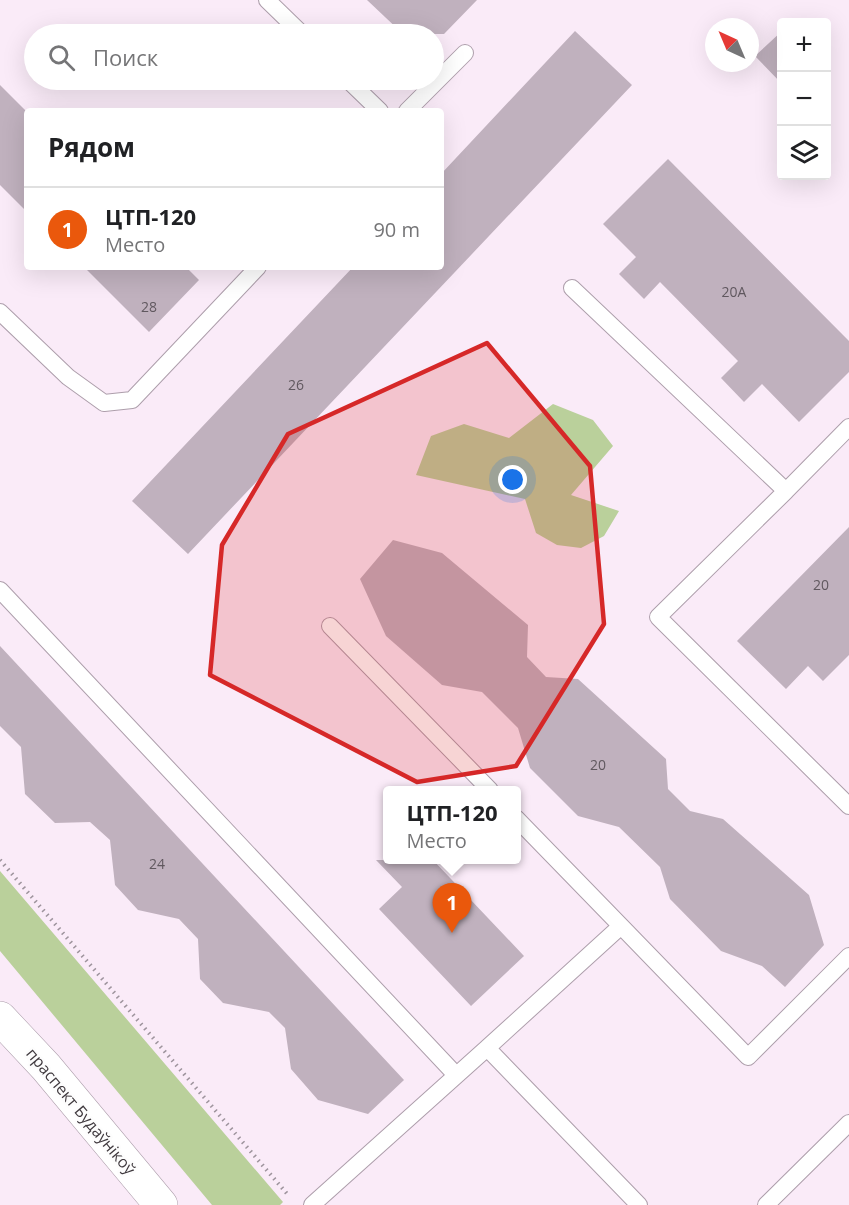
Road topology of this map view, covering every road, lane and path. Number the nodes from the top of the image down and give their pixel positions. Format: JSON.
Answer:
{"nodes":[{"id":1,"x":267,"y":0,"type":"edge"},
{"id":2,"x":292,"y":24,"type":"edge"},
{"id":3,"x":465,"y":53,"type":"dead end"},
{"id":4,"x":444,"y":74,"type":"edge"},
{"id":5,"x":358,"y":90,"type":"edge"},
{"id":6,"x":428,"y":90,"type":"edge"},
{"id":7,"x":377,"y":108,"type":"edge"},
{"id":8,"x":410,"y":108,"type":"edge"},
{"id":9,"x":255,"y":270,"type":"edge"},
{"id":10,"x":572,"y":288,"type":"dead end"},
{"id":11,"x":0,"y":312,"type":"edge"},
{"id":12,"x":849,"y":428,"type":"edge"},
{"id":13,"x":786,"y":491,"type":"junction"},
{"id":14,"x":0,"y":590,"type":"edge"},
{"id":15,"x":330,"y":626,"type":"dead end"},
{"id":16,"x":486,"y":786,"type":"edge"},
{"id":17,"x":849,"y":806,"type":"edge"},
{"id":18,"x":521,"y":823,"type":"edge"},
{"id":19,"x":0,"y":860,"type":"edge"},
{"id":20,"x":621,"y":926,"type":"junction"},
{"id":21,"x":849,"y":956,"type":"edge"},
{"id":22,"x":0,"y":1018,"type":"edge"},
{"id":23,"x":487,"y":1048,"type":"junction"},
{"id":24,"x":456,"y":1074,"type":"junction"},
{"id":25,"x":849,"y":1123,"type":"edge"},
{"id":26,"x":289,"y":1196,"type":"dead end"},
{"id":27,"x":161,"y":1205,"type":"edge"},
{"id":28,"x":312,"y":1205,"type":"edge"},
{"id":29,"x":639,"y":1205,"type":"edge"},
{"id":30,"x":766,"y":1205,"type":"edge"}],
"edges":[{"from":1,"to":2,"type":"lane"},
{"from":3,"to":4,"type":"lane"},
{"from":5,"to":7,"type":"lane"},
{"from":6,"to":8,"type":"lane"},
{"from":9,"to":11,"type":"lane"},
{"from":10,"to":13,"type":"lane"},
{"from":12,"to":13,"type":"lane"},
{"from":13,"to":17,"type":"lane"},
{"from":14,"to":24,"type":"lane"},
{"from":15,"to":16,"type":"lane"},
{"from":18,"to":20,"type":"lane"},
{"from":19,"to":26,"type":"path"},
{"from":20,"to":21,"type":"lane"},
{"from":20,"to":23,"type":"lane"},
{"from":22,"to":27,"type":"main road","name":"праспект Будаўнікоў"},
{"from":23,"to":24,"type":"lane"},
{"from":23,"to":29,"type":"lane"},
{"from":24,"to":28,"type":"lane"},
{"from":25,"to":30,"type":"lane"}]}
